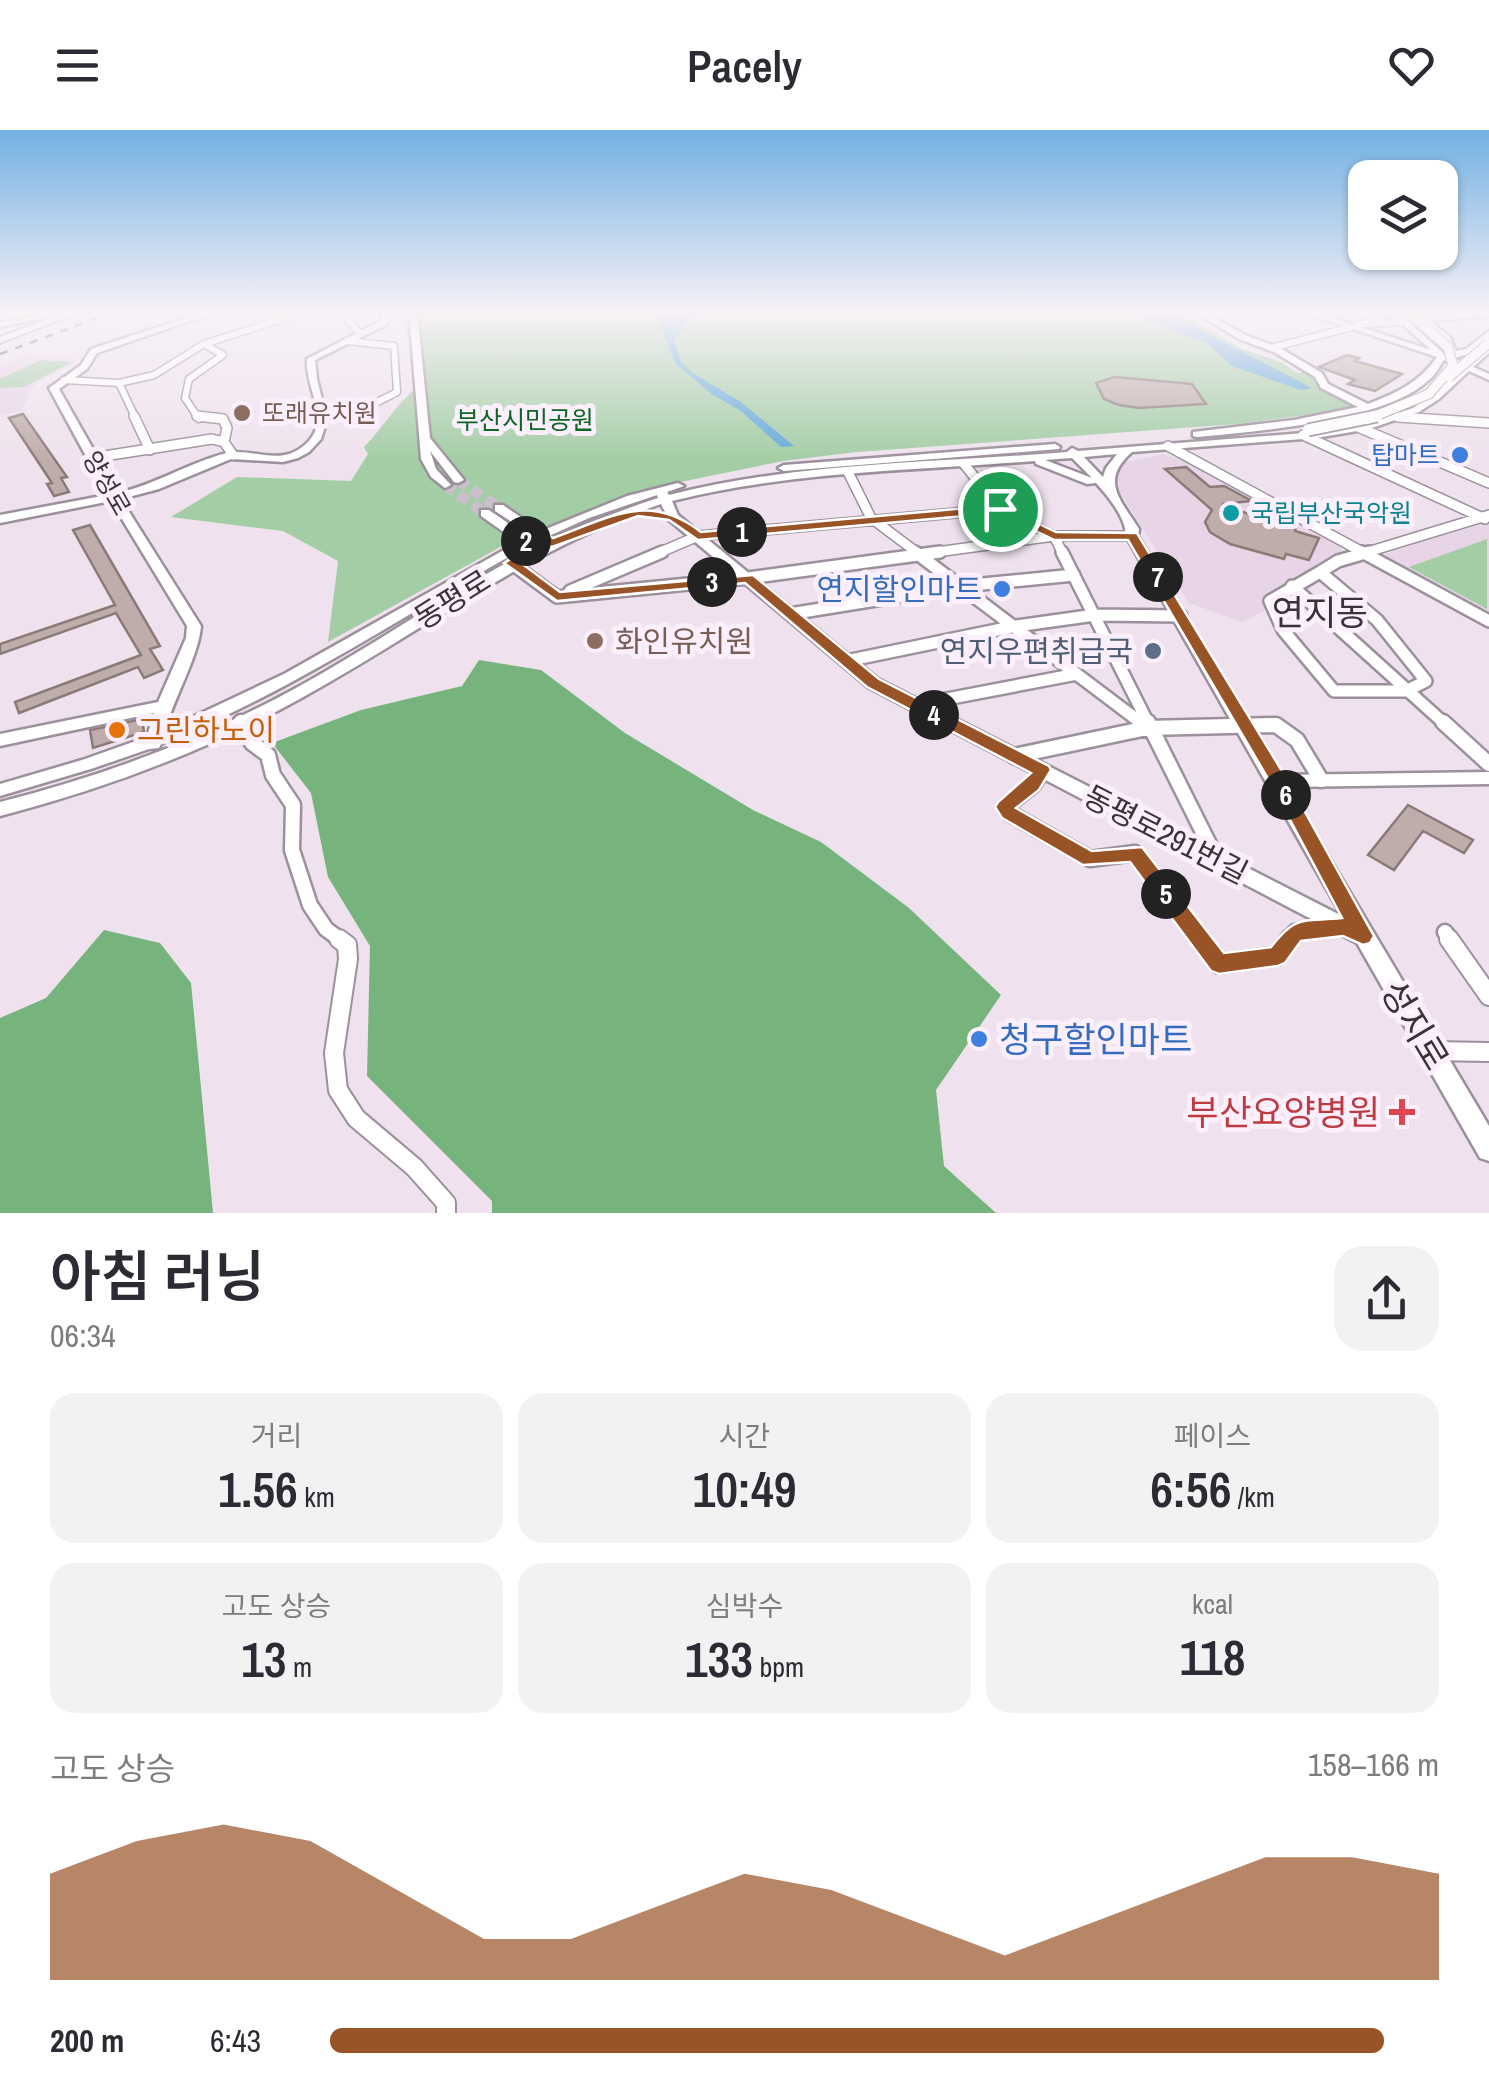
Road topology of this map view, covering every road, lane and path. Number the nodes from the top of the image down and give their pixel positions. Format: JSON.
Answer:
{"nodes":[{"id":1,"x":87,"y":362,"type":"edge"},
{"id":2,"x":176,"y":362,"type":"edge"},
{"id":3,"x":213,"y":362,"type":"edge"},
{"id":4,"x":310,"y":362,"type":"edge"},
{"id":5,"x":395,"y":362,"type":"edge"},
{"id":6,"x":418,"y":362,"type":"edge"},
{"id":7,"x":1296,"y":362,"type":"edge"},
{"id":8,"x":1430,"y":362,"type":"edge"},
{"id":9,"x":1440,"y":362,"type":"edge"},
{"id":10,"x":1444,"y":362,"type":"edge"},
{"id":11,"x":1452,"y":362,"type":"edge"},
{"id":12,"x":1455,"y":362,"type":"edge"},
{"id":13,"x":1473,"y":362,"type":"edge"},
{"id":14,"x":1473,"y":362,"type":"edge"},
{"id":15,"x":1436,"y":368,"type":"junction"},
{"id":16,"x":1464,"y":368,"type":"junction"},
{"id":17,"x":1489,"y":376,"type":"edge"},
{"id":18,"x":64,"y":380,"type":"junction"},
{"id":19,"x":1446,"y":380,"type":"junction"},
{"id":20,"x":118,"y":383,"type":"junction"},
{"id":21,"x":1366,"y":408,"type":"junction"},
{"id":22,"x":321,"y":415,"type":"junction"},
{"id":23,"x":1398,"y":416,"type":"junction"},
{"id":24,"x":1489,"y":424,"type":"edge"},
{"id":25,"x":1358,"y":427,"type":"junction"},
{"id":26,"x":1304,"y":430,"type":"junction"},
{"id":27,"x":426,"y":438,"type":"junction"},
{"id":28,"x":1148,"y":439,"type":"junction"},
{"id":29,"x":224,"y":442,"type":"junction"},
{"id":30,"x":1168,"y":446,"type":"junction"},
{"id":31,"x":150,"y":450,"type":"junction"},
{"id":32,"x":1070,"y":450,"type":"junction"},
{"id":33,"x":1128,"y":450,"type":"junction"},
{"id":34,"x":233,"y":455,"type":"junction"},
{"id":35,"x":92,"y":458,"type":"junction"},
{"id":36,"x":1031,"y":460,"type":"junction"},
{"id":37,"x":964,"y":464,"type":"junction"},
{"id":38,"x":848,"y":472,"type":"junction"},
{"id":39,"x":458,"y":480,"type":"tunnel mouth"},
{"id":40,"x":1092,"y":482,"type":"junction"},
{"id":41,"x":1489,"y":483,"type":"edge"},
{"id":42,"x":444,"y":485,"type":"tunnel mouth"},
{"id":43,"x":1110,"y":491,"type":"junction"},
{"id":44,"x":662,"y":495,"type":"junction"},
{"id":45,"x":114,"y":498,"type":"junction"},
{"id":46,"x":499,"y":508,"type":"tunnel mouth"},
{"id":47,"x":1000,"y":509,"type":"junction"},
{"id":48,"x":485,"y":513,"type":"tunnel mouth"},
{"id":49,"x":621,"y":514,"type":"junction"},
{"id":50,"x":673,"y":517,"type":"junction"},
{"id":51,"x":871,"y":518,"type":"junction"},
{"id":52,"x":1487,"y":518,"type":"edge"},
{"id":53,"x":0,"y":519,"type":"edge"},
{"id":54,"x":698,"y":536,"type":"junction"},
{"id":55,"x":1054,"y":536,"type":"junction"},
{"id":56,"x":1132,"y":536,"type":"junction"},
{"id":57,"x":538,"y":542,"type":"junction"},
{"id":58,"x":916,"y":552,"type":"junction"},
{"id":59,"x":1364,"y":554,"type":"junction"},
{"id":60,"x":511,"y":563,"type":"junction"},
{"id":61,"x":1317,"y":570,"type":"junction"},
{"id":62,"x":1074,"y":575,"type":"junction"},
{"id":63,"x":748,"y":578,"type":"junction"},
{"id":64,"x":962,"y":586,"type":"junction"},
{"id":65,"x":1292,"y":586,"type":"junction"},
{"id":66,"x":557,"y":597,"type":"junction"},
{"id":67,"x":790,"y":614,"type":"junction"},
{"id":68,"x":1095,"y":615,"type":"junction"},
{"id":69,"x":1181,"y":616,"type":"junction"},
{"id":70,"x":1489,"y":621,"type":"edge"},
{"id":71,"x":1016,"y":626,"type":"junction"},
{"id":72,"x":846,"y":660,"type":"junction"},
{"id":73,"x":1077,"y":674,"type":"junction"},
{"id":74,"x":1406,"y":691,"type":"junction"},
{"id":75,"x":915,"y":705,"type":"junction"},
{"id":76,"x":164,"y":706,"type":"junction"},
{"id":77,"x":241,"y":722,"type":"junction"},
{"id":78,"x":1246,"y":726,"type":"junction"},
{"id":79,"x":1147,"y":728,"type":"junction"},
{"id":80,"x":0,"y":740,"type":"edge"},
{"id":81,"x":153,"y":744,"type":"junction"},
{"id":82,"x":1014,"y":756,"type":"junction"},
{"id":83,"x":1489,"y":764,"type":"edge"},
{"id":84,"x":1042,"y":770,"type":"junction"},
{"id":85,"x":1489,"y":778,"type":"edge"},
{"id":86,"x":1278,"y":780,"type":"junction"},
{"id":87,"x":1321,"y":780,"type":"junction"},
{"id":88,"x":0,"y":790,"type":"edge"},
{"id":89,"x":0,"y":810,"type":"edge"},
{"id":90,"x":1217,"y":861,"type":"junction"},
{"id":91,"x":1354,"y":931,"type":"junction"},
{"id":92,"x":1445,"y":932,"type":"dead end"},
{"id":93,"x":1489,"y":996,"type":"edge"},
{"id":94,"x":1431,"y":1051,"type":"junction"},
{"id":95,"x":1489,"y":1052,"type":"edge"},
{"id":96,"x":1489,"y":1149,"type":"edge"},
{"id":97,"x":446,"y":1213,"type":"edge"}],
"edges":[{"from":1,"to":18,"type":"main road"},
{"from":2,"to":20,"type":"street"},
{"from":3,"to":29,"type":"street"},
{"from":4,"to":22,"type":"main road"},
{"from":5,"to":22,"type":"street"},
{"from":6,"to":27,"type":"main road"},
{"from":7,"to":21,"type":"main road"},
{"from":8,"to":15,"type":"main road"},
{"from":9,"to":15,"type":"main road"},
{"from":10,"to":26,"type":"main road","bridge":true},
{"from":11,"to":19,"type":"main road","bridge":true},
{"from":12,"to":16,"type":"main road"},
{"from":13,"to":19,"type":"main road","bridge":true},
{"from":14,"to":16,"type":"main road"},
{"from":15,"to":21,"type":"main road"},
{"from":16,"to":17,"type":"main road"},
{"from":16,"to":23,"type":"main road"},
{"from":18,"to":20,"type":"street"},
{"from":18,"to":35,"type":"main road","name":"양성로"},
{"from":19,"to":26,"type":"main road","bridge":true},
{"from":20,"to":31,"type":"street"},
{"from":21,"to":28,"type":"main road"},
{"from":22,"to":34,"type":"main road"},
{"from":23,"to":24,"type":"street"},
{"from":23,"to":25,"type":"main road"},
{"from":25,"to":26,"type":"main road"},
{"from":25,"to":41,"type":"street"},
{"from":26,"to":28,"type":"main road"},
{"from":26,"to":30,"type":"main road","name":"동평로"},
{"from":26,"to":52,"type":"street"},
{"from":27,"to":39,"type":"main road"},
{"from":27,"to":42,"type":"main road"},
{"from":28,"to":32,"type":"main road"},
{"from":29,"to":31,"type":"street"},
{"from":29,"to":34,"type":"street"},
{"from":30,"to":33,"type":"main road","name":"동평로"},
{"from":30,"to":59,"type":"street"},
{"from":31,"to":35,"type":"street"},
{"from":32,"to":33,"type":"main road","name":"동평로"},
{"from":32,"to":36,"type":"main road","name":"동평로"},
{"from":32,"to":40,"type":"main road","name":"성지로"},
{"from":32,"to":43,"type":"main road","name":"성지로"},
{"from":32,"to":44,"type":"main road","name":"동평로"},
{"from":33,"to":43,"type":"main road"},
{"from":34,"to":45,"type":"main road"},
{"from":35,"to":45,"type":"main road","name":"양성로"},
{"from":36,"to":37,"type":"main road","name":"동평로"},
{"from":36,"to":40,"type":"main road"},
{"from":37,"to":38,"type":"main road","name":"동평로"},
{"from":37,"to":47,"type":"street"},
{"from":38,"to":44,"type":"main road","name":"동평로"},
{"from":38,"to":51,"type":"street"},
{"from":40,"to":56,"type":"main road","name":"성지로"},
{"from":43,"to":56,"type":"main road","name":"성지로"},
{"from":44,"to":49,"type":"main road","name":"동평로"},
{"from":44,"to":50,"type":"main road"},
{"from":44,"to":57,"type":"main road","name":"동평로"},
{"from":45,"to":53,"type":"main road"},
{"from":45,"to":76,"type":"main road","name":"양성로"},
{"from":46,"to":57,"type":"main road"},
{"from":47,"to":51,"type":"street"},
{"from":47,"to":55,"type":"street"},
{"from":48,"to":57,"type":"main road"},
{"from":49,"to":50,"type":"main road"},
{"from":49,"to":57,"type":"main road","name":"동평로"},
{"from":50,"to":54,"type":"main road","name":"동평로291번길"},
{"from":51,"to":54,"type":"street"},
{"from":51,"to":58,"type":"street"},
{"from":52,"to":59,"type":"street"},
{"from":54,"to":63,"type":"main road","name":"동평로291번길"},
{"from":54,"to":66,"type":"street"},
{"from":55,"to":56,"type":"street"},
{"from":55,"to":58,"type":"street"},
{"from":55,"to":62,"type":"street"},
{"from":56,"to":69,"type":"main road","name":"성지로"},
{"from":57,"to":60,"type":"main road","name":"동평로"},
{"from":57,"to":81,"type":"main road","name":"동평로"},
{"from":58,"to":63,"type":"street"},
{"from":58,"to":64,"type":"street"},
{"from":59,"to":61,"type":"street"},
{"from":59,"to":70,"type":"street"},
{"from":60,"to":66,"type":"street"},
{"from":60,"to":77,"type":"main road","name":"동평로"},
{"from":61,"to":65,"type":"street"},
{"from":61,"to":74,"type":"street"},
{"from":62,"to":64,"type":"street"},
{"from":62,"to":68,"type":"street"},
{"from":63,"to":66,"type":"street"},
{"from":63,"to":67,"type":"main road","name":"동평로291번길"},
{"from":64,"to":67,"type":"street"},
{"from":64,"to":71,"type":"street"},
{"from":65,"to":74,"type":"street"},
{"from":65,"to":74,"type":"street"},
{"from":67,"to":72,"type":"main road","name":"동평로291번길"},
{"from":68,"to":69,"type":"street"},
{"from":68,"to":71,"type":"street"},
{"from":68,"to":79,"type":"street"},
{"from":69,"to":78,"type":"main road","name":"성지로"},
{"from":71,"to":72,"type":"street"},
{"from":71,"to":73,"type":"street"},
{"from":72,"to":75,"type":"main road","name":"동평로291번길"},
{"from":73,"to":75,"type":"street"},
{"from":73,"to":79,"type":"street"},
{"from":74,"to":83,"type":"street"},
{"from":75,"to":82,"type":"main road","name":"동평로291번길"},
{"from":76,"to":80,"type":"main road"},
{"from":76,"to":81,"type":"main road","name":"양성로"},
{"from":77,"to":89,"type":"main road","name":"동평로"},
{"from":77,"to":97,"type":"street"},
{"from":78,"to":79,"type":"street"},
{"from":78,"to":86,"type":"main road","name":"성지로"},
{"from":78,"to":87,"type":"street"},
{"from":79,"to":82,"type":"street"},
{"from":79,"to":90,"type":"street"},
{"from":81,"to":88,"type":"main road","name":"동평로"},
{"from":82,"to":84,"type":"main road","name":"동평로291번길"},
{"from":84,"to":90,"type":"main road","name":"동평로291번길"},
{"from":84,"to":91,"type":"street"},
{"from":85,"to":87,"type":"main road"},
{"from":86,"to":87,"type":"main road"},
{"from":86,"to":91,"type":"main road","name":"성지로"},
{"from":90,"to":91,"type":"main road","name":"동평로291번길"},
{"from":91,"to":94,"type":"main road","name":"성지로"},
{"from":92,"to":93,"type":"street"},
{"from":94,"to":95,"type":"street"},
{"from":94,"to":96,"type":"main road","name":"성지로"}]}
